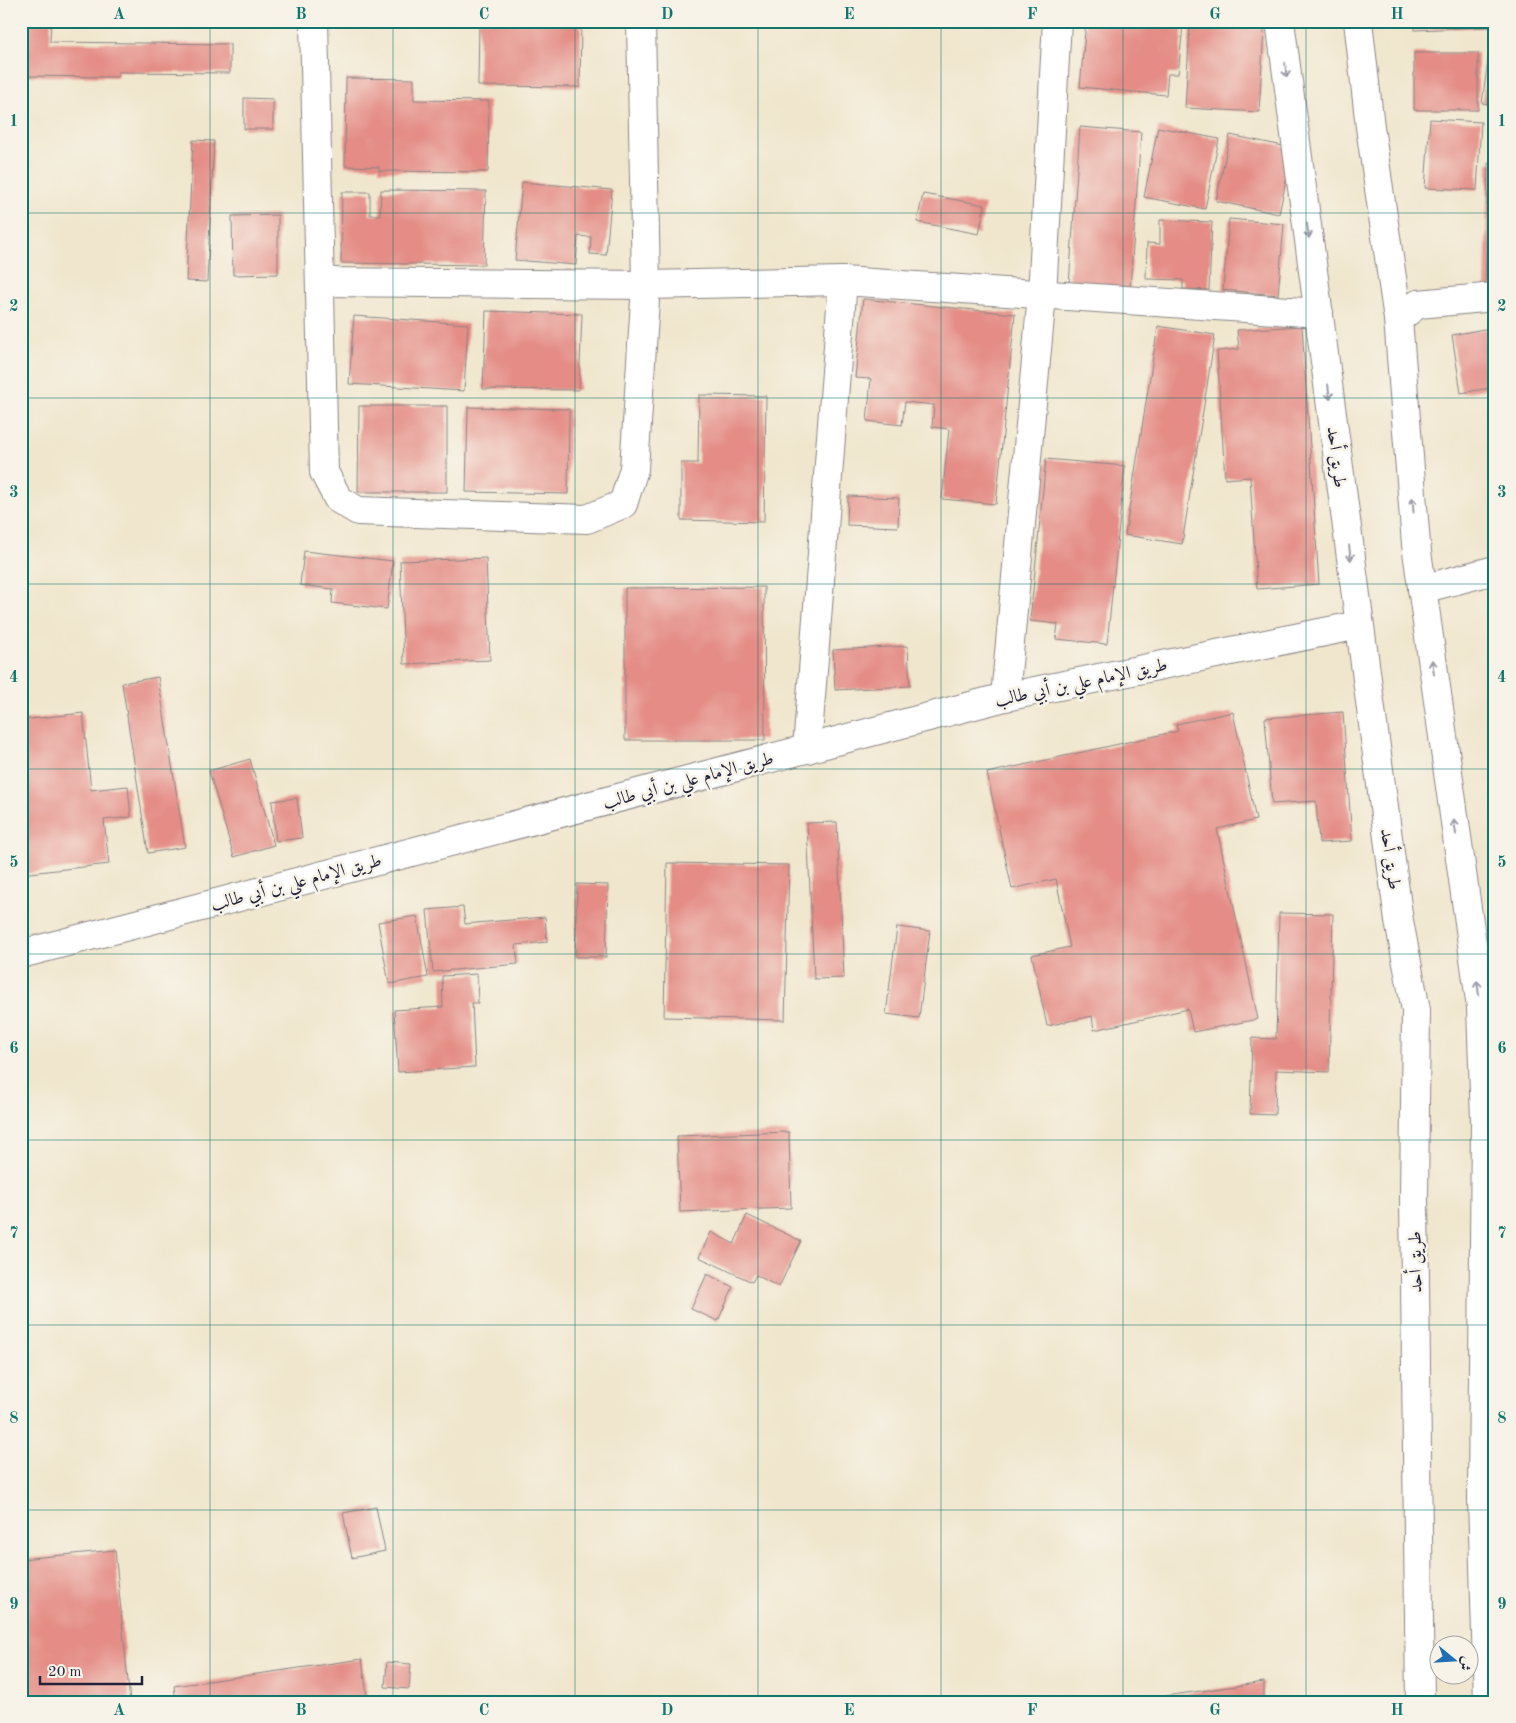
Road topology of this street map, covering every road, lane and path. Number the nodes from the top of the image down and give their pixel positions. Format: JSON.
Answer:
{"nodes":[{"id":1,"x":314,"y":21,"type":"edge"},
{"id":2,"x":641,"y":21,"type":"edge"},
{"id":3,"x":1057,"y":21,"type":"edge"},
{"id":4,"x":1280,"y":21,"type":"edge"},
{"id":5,"x":1358,"y":21,"type":"edge"},
{"id":6,"x":843,"y":281,"type":"junction"},
{"id":7,"x":320,"y":282,"type":"junction"},
{"id":8,"x":646,"y":285,"type":"junction"},
{"id":9,"x":1042,"y":295,"type":"junction"},
{"id":10,"x":1495,"y":297,"type":"edge"},
{"id":11,"x":1319,"y":314,"type":"junction"},
{"id":12,"x":1398,"y":319,"type":"junction"},
{"id":13,"x":1495,"y":570,"type":"edge"},
{"id":14,"x":1422,"y":589,"type":"junction"},
{"id":15,"x":1360,"y":626,"type":"junction"},
{"id":16,"x":1005,"y":697,"type":"junction"},
{"id":17,"x":808,"y":748,"type":"junction"},
{"id":18,"x":21,"y":954,"type":"edge"},
{"id":19,"x":1420,"y":1702,"type":"edge"},
{"id":20,"x":1488,"y":1702,"type":"edge"}],
"edges":[{"from":1,"to":7,"type":"street"},
{"from":2,"to":8,"type":"street"},
{"from":3,"to":9,"type":"street"},
{"from":4,"to":11,"type":"street","name":"طريق أحد","one_way":true},
{"from":5,"to":12,"type":"street"},
{"from":6,"to":8,"type":"street"},
{"from":6,"to":9,"type":"street"},
{"from":6,"to":17,"type":"street"},
{"from":7,"to":8,"type":"street"},
{"from":7,"to":8,"type":"street"},
{"from":9,"to":11,"type":"street"},
{"from":9,"to":16,"type":"street"},
{"from":10,"to":12,"type":"street"},
{"from":11,"to":15,"type":"street","name":"طريق أحد","one_way":true},
{"from":14,"to":12,"type":"street","one_way":true},
{"from":13,"to":14,"type":"street"},
{"from":20,"to":14,"type":"street","one_way":true},
{"from":15,"to":16,"type":"street","name":"طريق الإمام علي بن أبي طالب"},
{"from":15,"to":19,"type":"street","name":"طريق أحد"},
{"from":16,"to":17,"type":"street","name":"طريق الإمام علي بن أبي طالب"},
{"from":17,"to":18,"type":"street","name":"طريق الإمام علي بن أبي طالب"}]}
